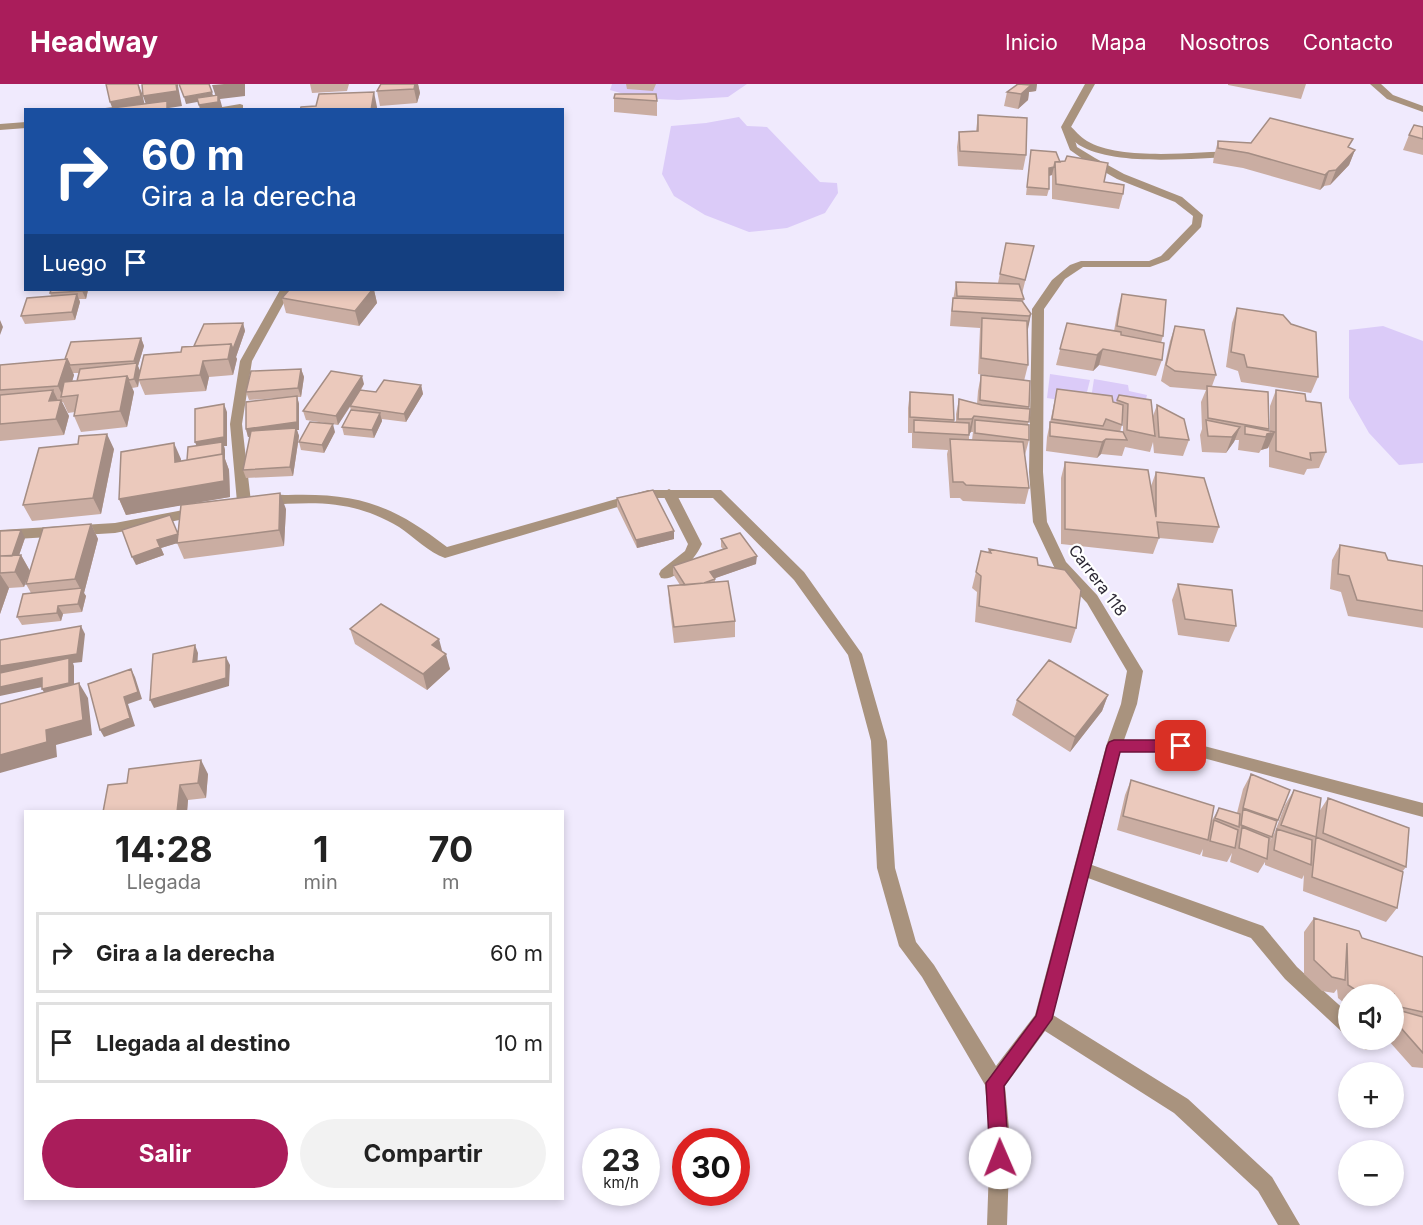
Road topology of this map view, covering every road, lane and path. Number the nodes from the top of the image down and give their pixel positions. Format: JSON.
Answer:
{"nodes":[{"id":1,"x":1090,"y":84,"type":"edge"},
{"id":2,"x":1375,"y":84,"type":"edge"},
{"id":3,"x":240,"y":106,"type":"dead end"},
{"id":4,"x":224,"y":108,"type":"edge"},
{"id":5,"x":1423,"y":108,"type":"edge"},
{"id":6,"x":24,"y":125,"type":"edge"},
{"id":7,"x":0,"y":127,"type":"edge"},
{"id":8,"x":1066,"y":127,"type":"junction"},
{"id":9,"x":1242,"y":153,"type":"edge"},
{"id":10,"x":284,"y":291,"type":"edge"},
{"id":11,"x":669,"y":493,"type":"junction"},
{"id":12,"x":214,"y":509,"type":"edge"},
{"id":13,"x":0,"y":535,"type":"edge"},
{"id":14,"x":666,"y":574,"type":"dead end"},
{"id":15,"x":1114,"y":746,"type":"junction"},
{"id":16,"x":1423,"y":810,"type":"edge"},
{"id":17,"x":1083,"y":869,"type":"junction"},
{"id":18,"x":1338,"y":1016,"type":"edge"},
{"id":19,"x":1043,"y":1019,"type":"junction"},
{"id":20,"x":995,"y":1083,"type":"junction"},
{"id":21,"x":997,"y":1225,"type":"edge"},
{"id":22,"x":1290,"y":1225,"type":"edge"}],
"edges":[{"from":1,"to":8,"type":"street"},
{"from":2,"to":5,"type":"street"},
{"from":3,"to":4,"type":"street"},
{"from":6,"to":7,"type":"street"},
{"from":8,"to":9,"type":"street"},
{"from":8,"to":15,"type":"street","name":"Carrera 118"},
{"from":10,"to":11,"type":"street"},
{"from":11,"to":14,"type":"street"},
{"from":11,"to":20,"type":"street"},
{"from":12,"to":13,"type":"street"},
{"from":15,"to":16,"type":"street"},
{"from":15,"to":17,"type":"street","name":"Carrera 118"},
{"from":17,"to":18,"type":"street"},
{"from":17,"to":19,"type":"street","name":"Carrera 118"},
{"from":19,"to":20,"type":"street","name":"Carrera 118"},
{"from":19,"to":22,"type":"street"},
{"from":20,"to":21,"type":"street"}]}
